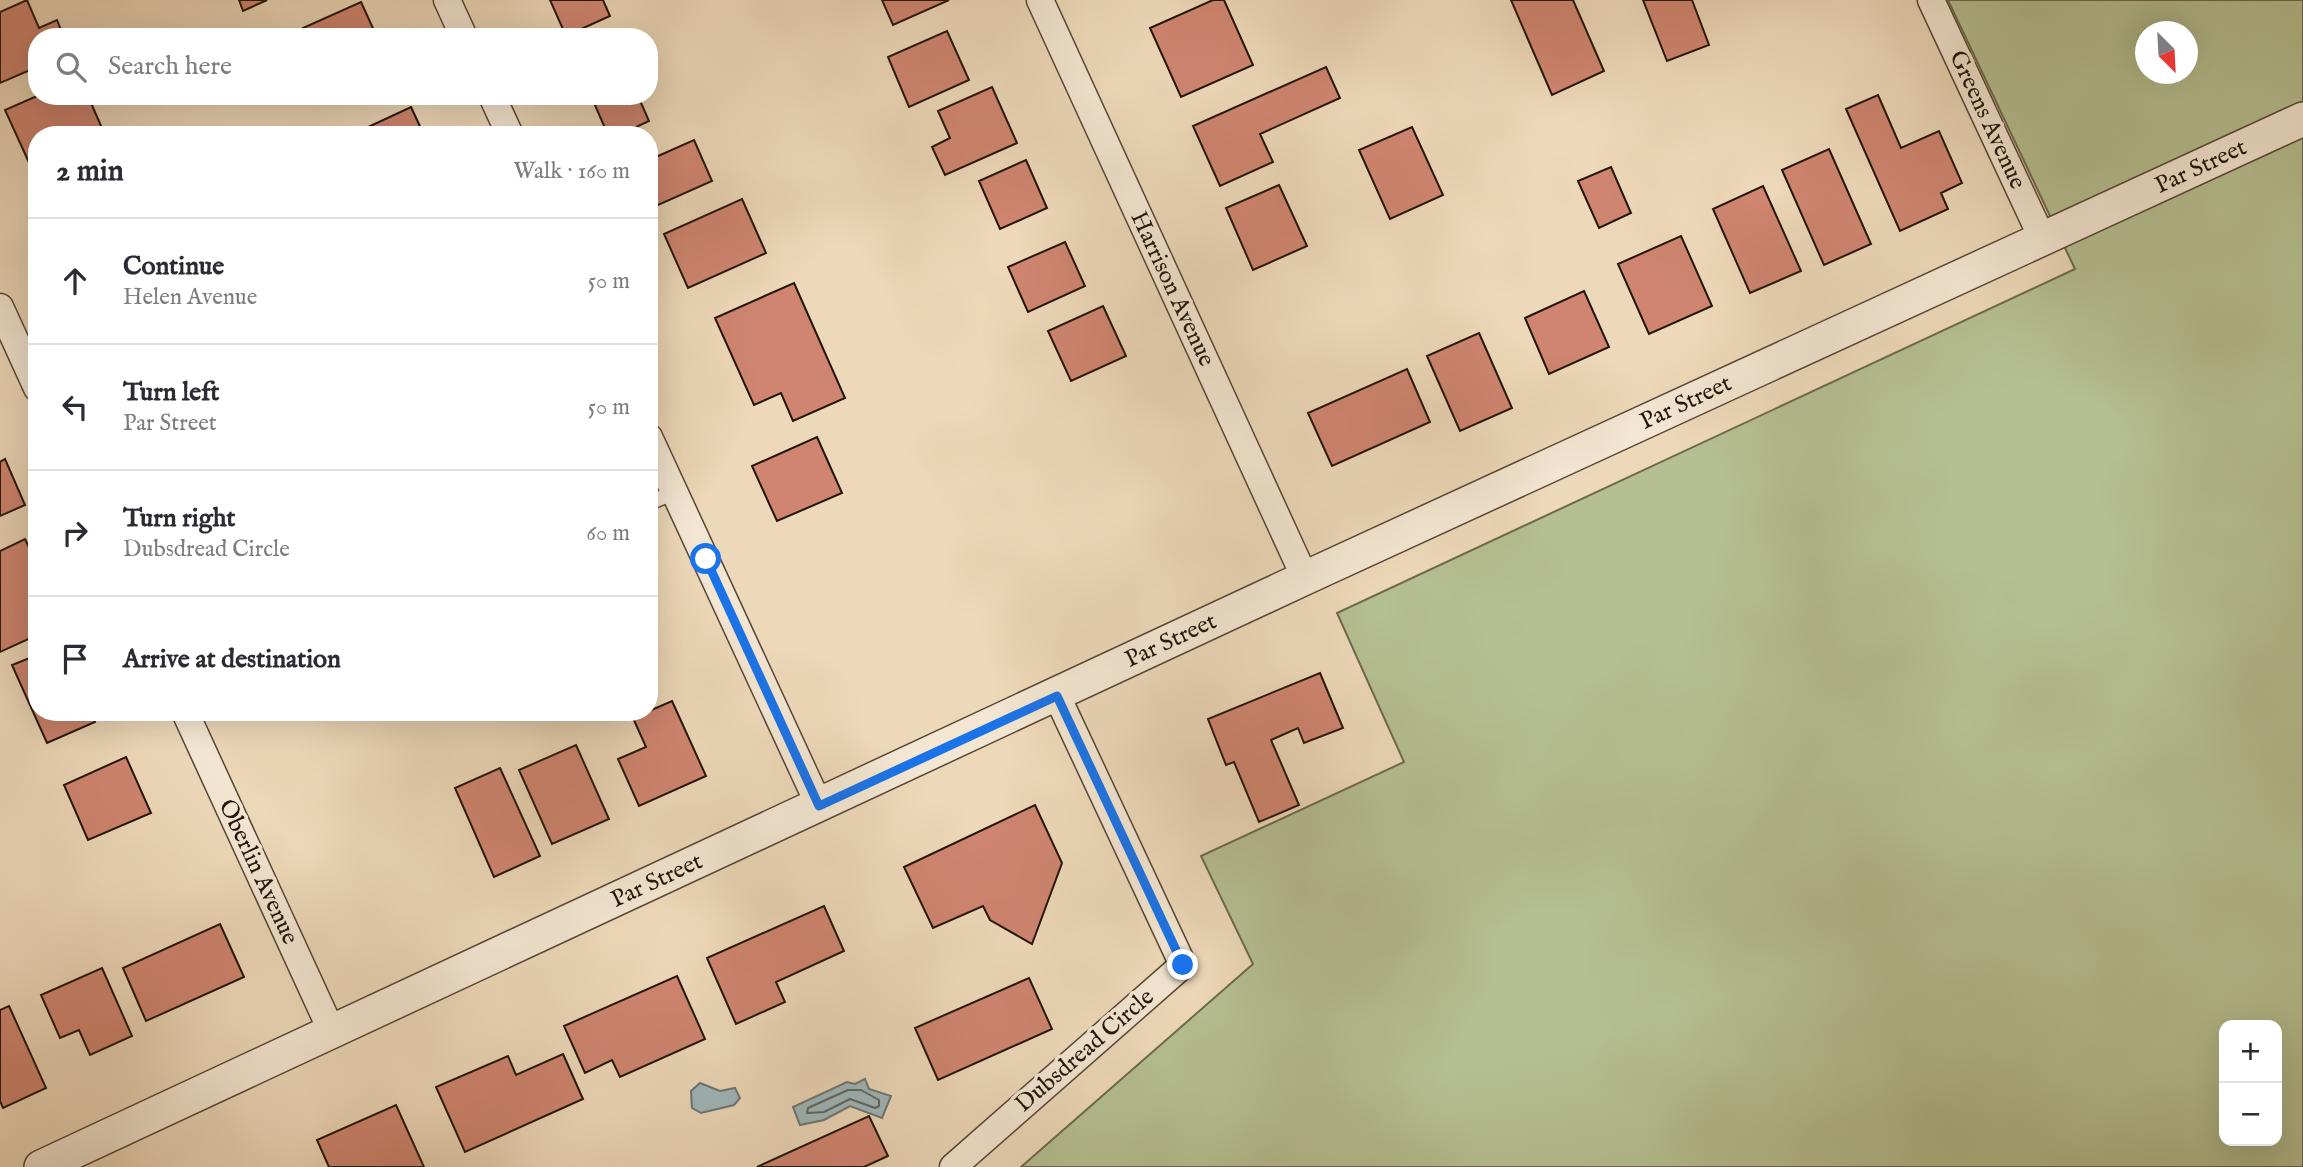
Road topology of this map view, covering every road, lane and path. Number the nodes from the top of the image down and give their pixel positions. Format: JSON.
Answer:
{"nodes":[{"id":1,"x":447,"y":0,"type":"edge"},
{"id":2,"x":1040,"y":0,"type":"edge"},
{"id":3,"x":1931,"y":0,"type":"edge"},
{"id":4,"x":460,"y":28,"type":"edge"},
{"id":5,"x":496,"y":105,"type":"edge"},
{"id":6,"x":2303,"y":120,"type":"edge"},
{"id":7,"x":506,"y":126,"type":"edge"},
{"id":8,"x":2043,"y":240,"type":"junction"},
{"id":9,"x":0,"y":307,"type":"edge"},
{"id":10,"x":28,"y":368,"type":"edge"},
{"id":11,"x":658,"y":456,"type":"edge"},
{"id":12,"x":675,"y":492,"type":"junction"},
{"id":13,"x":658,"y":499,"type":"edge"},
{"id":14,"x":1305,"y":578,"type":"junction"},
{"id":15,"x":1057,"y":696,"type":"junction"},
{"id":16,"x":189,"y":721,"type":"edge"},
{"id":17,"x":819,"y":806,"type":"junction"},
{"id":18,"x":331,"y":1032,"type":"junction"},
{"id":19,"x":41,"y":1167,"type":"edge"},
{"id":20,"x":953,"y":1167,"type":"edge"}],
"edges":[{"from":1,"to":4,"type":"street"},
{"from":2,"to":14,"type":"street","name":"Harrison Avenue"},
{"from":3,"to":8,"type":"street","name":"Greens Avenue"},
{"from":5,"to":7,"type":"street"},
{"from":6,"to":8,"type":"street","name":"Par Street"},
{"from":8,"to":14,"type":"street","name":"Par Street"},
{"from":9,"to":10,"type":"street"},
{"from":11,"to":12,"type":"street"},
{"from":12,"to":13,"type":"lane"},
{"from":12,"to":17,"type":"street"},
{"from":14,"to":15,"type":"street","name":"Par Street"},
{"from":15,"to":17,"type":"street","name":"Par Street"},
{"from":15,"to":20,"type":"street","name":"Dubsdread Circle"},
{"from":16,"to":18,"type":"street","name":"Oberlin Avenue"},
{"from":17,"to":18,"type":"street","name":"Par Street"},
{"from":18,"to":19,"type":"street","name":"Par Street"}]}
